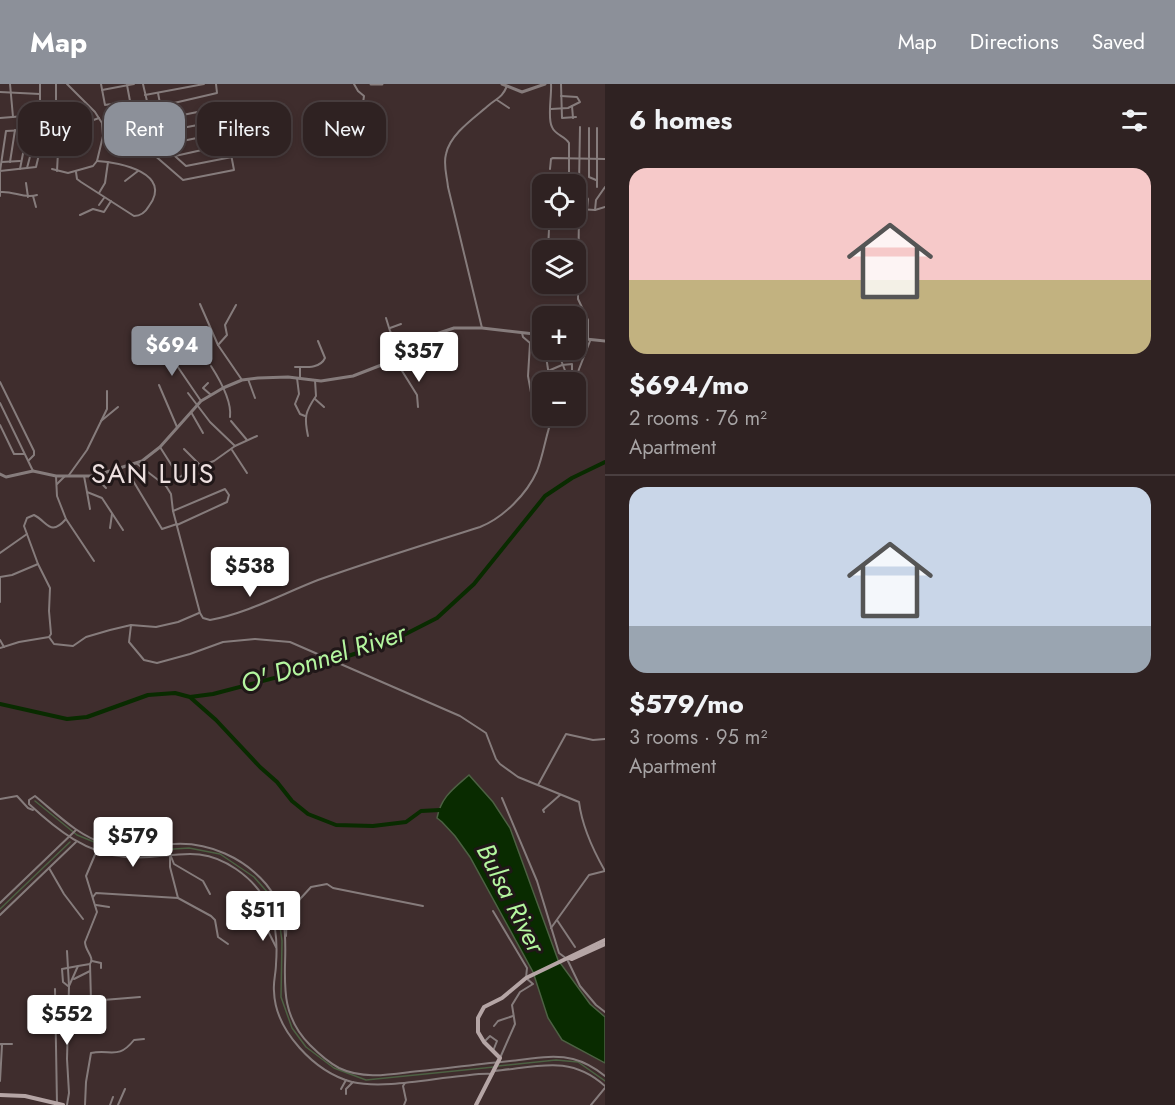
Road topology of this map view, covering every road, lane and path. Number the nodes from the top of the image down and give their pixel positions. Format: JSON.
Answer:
{"nodes":[{"id":1,"x":10,"y":84,"type":"edge"},
{"id":2,"x":40,"y":84,"type":"edge"},
{"id":3,"x":56,"y":84,"type":"edge"},
{"id":4,"x":66,"y":84,"type":"edge"},
{"id":5,"x":101,"y":84,"type":"edge"},
{"id":6,"x":134,"y":84,"type":"edge"},
{"id":7,"x":143,"y":84,"type":"edge"},
{"id":8,"x":204,"y":84,"type":"edge"},
{"id":9,"x":216,"y":84,"type":"edge"},
{"id":10,"x":354,"y":84,"type":"edge"},
{"id":11,"x":371,"y":84,"type":"edge"},
{"id":12,"x":382,"y":84,"type":"edge"},
{"id":13,"x":502,"y":84,"type":"edge"},
{"id":14,"x":545,"y":84,"type":"edge"},
{"id":15,"x":551,"y":84,"type":"edge"},
{"id":16,"x":561,"y":84,"type":"edge"},
{"id":17,"x":127,"y":85,"type":"edge"},
{"id":18,"x":507,"y":86,"type":"junction"},
{"id":19,"x":102,"y":90,"type":"junction"},
{"id":20,"x":0,"y":92,"type":"edge"},
{"id":21,"x":11,"y":93,"type":"junction"},
{"id":22,"x":158,"y":93,"type":"junction"},
{"id":23,"x":40,"y":94,"type":"junction"},
{"id":24,"x":145,"y":95,"type":"junction"},
{"id":25,"x":561,"y":96,"type":"junction"},
{"id":26,"x":497,"y":100,"type":"junction"},
{"id":27,"x":130,"y":101,"type":"joint"},
{"id":28,"x":40,"y":102,"type":"edge"},
{"id":29,"x":56,"y":102,"type":"edge"},
{"id":30,"x":146,"y":102,"type":"edge"},
{"id":31,"x":160,"y":102,"type":"edge"},
{"id":32,"x":179,"y":102,"type":"edge"},
{"id":33,"x":363,"y":102,"type":"edge"},
{"id":34,"x":572,"y":106,"type":"junction"},
{"id":35,"x":509,"y":108,"type":"dead end"},
{"id":36,"x":551,"y":109,"type":"junction"},
{"id":37,"x":561,"y":109,"type":"junction"},
{"id":38,"x":14,"y":117,"type":"junction"},
{"id":39,"x":18,"y":117,"type":"edge"},
{"id":40,"x":0,"y":118,"type":"edge"},
{"id":41,"x":99,"y":118,"type":"junction"},
{"id":42,"x":92,"y":121,"type":"edge"},
{"id":43,"x":580,"y":127,"type":"dead end"},
{"id":44,"x":589,"y":128,"type":"dead end"},
{"id":45,"x":597,"y":128,"type":"dead end"},
{"id":46,"x":15,"y":130,"type":"joint"},
{"id":47,"x":21,"y":156,"type":"edge"},
{"id":48,"x":30,"y":156,"type":"edge"},
{"id":49,"x":39,"y":156,"type":"edge"},
{"id":50,"x":58,"y":156,"type":"edge"},
{"id":51,"x":156,"y":156,"type":"edge"},
{"id":52,"x":175,"y":156,"type":"edge"},
{"id":53,"x":232,"y":158,"type":"joint"},
{"id":54,"x":569,"y":158,"type":"junction"},
{"id":55,"x":580,"y":158,"type":"junction"},
{"id":56,"x":589,"y":159,"type":"junction"},
{"id":57,"x":596,"y":159,"type":"junction"},
{"id":58,"x":605,"y":159,"type":"edge"},
{"id":59,"x":20,"y":161,"type":"junction"},
{"id":60,"x":97,"y":161,"type":"junction"},
{"id":61,"x":2,"y":162,"type":"junction"},
{"id":62,"x":10,"y":162,"type":"junction"},
{"id":63,"x":108,"y":162,"type":"junction"},
{"id":64,"x":27,"y":168,"type":"junction"},
{"id":65,"x":20,"y":169,"type":"junction"},
{"id":66,"x":52,"y":169,"type":"dead end"},
{"id":67,"x":550,"y":170,"type":"dead end"},
{"id":68,"x":0,"y":171,"type":"edge"},
{"id":69,"x":57,"y":171,"type":"junction"},
{"id":70,"x":138,"y":171,"type":"junction"},
{"id":71,"x":76,"y":172,"type":"junction"},
{"id":72,"x":569,"y":174,"type":"edge"},
{"id":73,"x":596,"y":180,"type":"junction"},
{"id":74,"x":0,"y":182,"type":"edge"},
{"id":75,"x":125,"y":182,"type":"dead end"},
{"id":76,"x":26,"y":183,"type":"dead end"},
{"id":77,"x":597,"y":187,"type":"dead end"},
{"id":78,"x":605,"y":187,"type":"edge"},
{"id":79,"x":1,"y":194,"type":"edge"},
{"id":80,"x":99,"y":194,"type":"junction"},
{"id":81,"x":37,"y":195,"type":"dead end"},
{"id":82,"x":31,"y":197,"type":"junction"},
{"id":83,"x":105,"y":197,"type":"junction"},
{"id":84,"x":111,"y":201,"type":"junction"},
{"id":85,"x":99,"y":205,"type":"dead end"},
{"id":86,"x":36,"y":207,"type":"dead end"},
{"id":87,"x":605,"y":207,"type":"edge"},
{"id":88,"x":587,"y":210,"type":"joint"},
{"id":89,"x":595,"y":210,"type":"junction"},
{"id":90,"x":80,"y":215,"type":"dead end"},
{"id":91,"x":549,"y":229,"type":"dead end"},
{"id":92,"x":548,"y":240,"type":"edge"},
{"id":93,"x":200,"y":304,"type":"dead end"},
{"id":94,"x":237,"y":305,"type":"dead end"},
{"id":95,"x":386,"y":318,"type":"dead end"},
{"id":96,"x":586,"y":318,"type":"edge"},
{"id":97,"x":401,"y":324,"type":"dead end"},
{"id":98,"x":390,"y":328,"type":"junction"},
{"id":99,"x":482,"y":328,"type":"junction"},
{"id":100,"x":522,"y":333,"type":"junction"},
{"id":101,"x":532,"y":334,"type":"edge"},
{"id":102,"x":164,"y":340,"type":"dead end"},
{"id":103,"x":318,"y":340,"type":"dead end"},
{"id":104,"x":586,"y":340,"type":"edge"},
{"id":105,"x":593,"y":340,"type":"junction"},
{"id":106,"x":605,"y":341,"type":"edge"},
{"id":107,"x":218,"y":345,"type":"junction"},
{"id":108,"x":403,"y":353,"type":"junction"},
{"id":109,"x":394,"y":358,"type":"junction"},
{"id":110,"x":547,"y":360,"type":"edge"},
{"id":111,"x":560,"y":360,"type":"edge"},
{"id":112,"x":562,"y":365,"type":"junction"},
{"id":113,"x":211,"y":366,"type":"dead end"},
{"id":114,"x":295,"y":367,"type":"dead end"},
{"id":115,"x":300,"y":367,"type":"junction"},
{"id":116,"x":548,"y":370,"type":"joint"},
{"id":117,"x":565,"y":372,"type":"edge"},
{"id":118,"x":570,"y":372,"type":"edge"},
{"id":119,"x":579,"y":372,"type":"edge"},
{"id":120,"x":298,"y":378,"type":"junction"},
{"id":121,"x":248,"y":379,"type":"junction"},
{"id":122,"x":242,"y":380,"type":"junction"},
{"id":123,"x":315,"y":380,"type":"junction"},
{"id":124,"x":0,"y":382,"type":"edge"},
{"id":125,"x":208,"y":383,"type":"dead end"},
{"id":126,"x":159,"y":386,"type":"dead end"},
{"id":127,"x":223,"y":388,"type":"junction"},
{"id":128,"x":107,"y":391,"type":"dead end"},
{"id":129,"x":530,"y":391,"type":"joint"},
{"id":130,"x":188,"y":393,"type":"dead end"},
{"id":131,"x":210,"y":395,"type":"junction"},
{"id":132,"x":255,"y":398,"type":"dead end"},
{"id":133,"x":315,"y":398,"type":"junction"},
{"id":134,"x":532,"y":398,"type":"dead end"},
{"id":135,"x":201,"y":401,"type":"junction"},
{"id":136,"x":0,"y":403,"type":"edge"},
{"id":137,"x":197,"y":406,"type":"junction"},
{"id":138,"x":118,"y":407,"type":"dead end"},
{"id":139,"x":324,"y":407,"type":"dead end"},
{"id":140,"x":418,"y":407,"type":"dead end"},
{"id":141,"x":191,"y":412,"type":"junction"},
{"id":142,"x":305,"y":416,"type":"junction"},
{"id":143,"x":101,"y":421,"type":"junction"},
{"id":144,"x":0,"y":425,"type":"edge"},
{"id":145,"x":549,"y":426,"type":"edge"},
{"id":146,"x":177,"y":427,"type":"junction"},
{"id":147,"x":203,"y":433,"type":"dead end"},
{"id":148,"x":257,"y":436,"type":"dead end"},
{"id":149,"x":308,"y":436,"type":"dead end"},
{"id":150,"x":247,"y":440,"type":"junction"},
{"id":151,"x":235,"y":446,"type":"junction"},
{"id":152,"x":160,"y":447,"type":"junction"},
{"id":153,"x":184,"y":449,"type":"dead end"},
{"id":154,"x":232,"y":449,"type":"junction"},
{"id":155,"x":25,"y":453,"type":"junction"},
{"id":156,"x":29,"y":460,"type":"junction"},
{"id":157,"x":134,"y":464,"type":"junction"},
{"id":158,"x":200,"y":465,"type":"junction"},
{"id":159,"x":33,"y":471,"type":"junction"},
{"id":160,"x":247,"y":473,"type":"dead end"},
{"id":161,"x":0,"y":474,"type":"edge"},
{"id":162,"x":56,"y":476,"type":"junction"},
{"id":163,"x":67,"y":476,"type":"junction"},
{"id":164,"x":84,"y":476,"type":"junction"},
{"id":165,"x":94,"y":476,"type":"junction"},
{"id":166,"x":179,"y":477,"type":"junction"},
{"id":167,"x":57,"y":484,"type":"junction"},
{"id":168,"x":166,"y":486,"type":"junction"},
{"id":169,"x":106,"y":488,"type":"dead end"},
{"id":170,"x":87,"y":492,"type":"junction"},
{"id":171,"x":90,"y":509,"type":"dead end"},
{"id":172,"x":173,"y":511,"type":"junction"},
{"id":173,"x":112,"y":514,"type":"junction"},
{"id":174,"x":66,"y":519,"type":"junction"},
{"id":175,"x":177,"y":524,"type":"junction"},
{"id":176,"x":110,"y":528,"type":"dead end"},
{"id":177,"x":123,"y":530,"type":"dead end"},
{"id":178,"x":27,"y":534,"type":"junction"},
{"id":179,"x":0,"y":553,"type":"edge"},
{"id":180,"x":94,"y":561,"type":"dead end"},
{"id":181,"x":38,"y":564,"type":"junction"},
{"id":182,"x":0,"y":578,"type":"edge"},
{"id":183,"x":0,"y":602,"type":"edge"},
{"id":184,"x":200,"y":613,"type":"junction"},
{"id":185,"x":131,"y":625,"type":"junction"},
{"id":186,"x":49,"y":638,"type":"junction"},
{"id":187,"x":0,"y":640,"type":"edge"},
{"id":188,"x":2,"y":647,"type":"edge"},
{"id":189,"x":605,"y":739,"type":"edge"},
{"id":190,"x":538,"y":786,"type":"junction"},
{"id":191,"x":560,"y":795,"type":"junction"},
{"id":192,"x":502,"y":798,"type":"dead end"},
{"id":193,"x":0,"y":799,"type":"edge"},
{"id":194,"x":35,"y":810,"type":"junction"},
{"id":195,"x":544,"y":812,"type":"dead end"},
{"id":196,"x":76,"y":830,"type":"junction"},
{"id":197,"x":70,"y":837,"type":"junction"},
{"id":198,"x":76,"y":842,"type":"junction"},
{"id":199,"x":97,"y":850,"type":"junction"},
{"id":200,"x":170,"y":854,"type":"junction"},
{"id":201,"x":49,"y":868,"type":"junction"},
{"id":202,"x":605,"y":871,"type":"edge"},
{"id":203,"x":210,"y":894,"type":"dead end"},
{"id":204,"x":93,"y":897,"type":"junction"},
{"id":205,"x":178,"y":898,"type":"junction"},
{"id":206,"x":0,"y":903,"type":"edge"},
{"id":207,"x":96,"y":905,"type":"junction"},
{"id":208,"x":423,"y":906,"type":"dead end"},
{"id":209,"x":109,"y":907,"type":"dead end"},
{"id":210,"x":270,"y":908,"type":"junction"},
{"id":211,"x":493,"y":911,"type":"dead end"},
{"id":212,"x":0,"y":915,"type":"edge"},
{"id":213,"x":264,"y":917,"type":"dead end"},
{"id":214,"x":83,"y":919,"type":"dead end"},
{"id":215,"x":259,"y":919,"type":"dead end"},
{"id":216,"x":557,"y":920,"type":"junction"},
{"id":217,"x":551,"y":928,"type":"junction"},
{"id":218,"x":286,"y":936,"type":"junction"},
{"id":219,"x":605,"y":942,"type":"edge"},
{"id":220,"x":228,"y":944,"type":"dead end"},
{"id":221,"x":574,"y":947,"type":"dead end"},
{"id":222,"x":278,"y":949,"type":"junction"},
{"id":223,"x":285,"y":950,"type":"junction"},
{"id":224,"x":67,"y":951,"type":"dead end"},
{"id":225,"x":567,"y":959,"type":"junction"},
{"id":226,"x":91,"y":962,"type":"junction"},
{"id":227,"x":78,"y":966,"type":"junction"},
{"id":228,"x":67,"y":968,"type":"junction"},
{"id":229,"x":101,"y":968,"type":"dead end"},
{"id":230,"x":91,"y":971,"type":"junction"},
{"id":231,"x":527,"y":978,"type":"junction"},
{"id":232,"x":71,"y":980,"type":"junction"},
{"id":233,"x":69,"y":986,"type":"junction"},
{"id":234,"x":55,"y":989,"type":"dead end"},
{"id":235,"x":140,"y":997,"type":"dead end"},
{"id":236,"x":605,"y":1012,"type":"edge"},
{"id":237,"x":513,"y":1016,"type":"junction"},
{"id":238,"x":494,"y":1026,"type":"dead end"},
{"id":239,"x":144,"y":1039,"type":"dead end"},
{"id":240,"x":484,"y":1042,"type":"junction"},
{"id":241,"x":1,"y":1044,"type":"edge"},
{"id":242,"x":12,"y":1044,"type":"dead end"},
{"id":243,"x":493,"y":1051,"type":"junction"},
{"id":244,"x":1,"y":1060,"type":"edge"},
{"id":245,"x":496,"y":1066,"type":"junction"},
{"id":246,"x":0,"y":1076,"type":"edge"},
{"id":247,"x":605,"y":1076,"type":"edge"},
{"id":248,"x":346,"y":1080,"type":"junction"},
{"id":249,"x":0,"y":1081,"type":"edge"},
{"id":250,"x":408,"y":1081,"type":"junction"},
{"id":251,"x":353,"y":1082,"type":"junction"},
{"id":252,"x":605,"y":1087,"type":"edge"},
{"id":253,"x":125,"y":1089,"type":"dead end"},
{"id":254,"x":340,"y":1089,"type":"dead end"},
{"id":255,"x":346,"y":1094,"type":"dead end"},
{"id":256,"x":0,"y":1095,"type":"edge"},
{"id":257,"x":113,"y":1097,"type":"dead end"},
{"id":258,"x":57,"y":1104,"type":"edge"},
{"id":259,"x":63,"y":1105,"type":"edge"},
{"id":260,"x":68,"y":1105,"type":"edge"},
{"id":261,"x":86,"y":1105,"type":"edge"},
{"id":262,"x":110,"y":1105,"type":"edge"},
{"id":263,"x":118,"y":1105,"type":"edge"},
{"id":264,"x":404,"y":1105,"type":"edge"},
{"id":265,"x":476,"y":1105,"type":"edge"},
{"id":266,"x":591,"y":1105,"type":"edge"}],
"edges":[{"from":1,"to":21,"type":"street"},
{"from":2,"to":23,"type":"street"},
{"from":3,"to":29,"type":"street"},
{"from":4,"to":41,"type":"street"},
{"from":5,"to":19,"type":"street"},
{"from":6,"to":17,"type":"street"},
{"from":7,"to":24,"type":"street"},
{"from":8,"to":22,"type":"street"},
{"from":9,"to":32,"type":"street"},
{"from":10,"to":33,"type":"street"},
{"from":11,"to":12,"type":"street"},
{"from":13,"to":18,"type":"street"},
{"from":14,"to":18,"type":"street"},
{"from":15,"to":36,"type":"street"},
{"from":16,"to":25,"type":"street"},
{"from":17,"to":19,"type":"street"},
{"from":17,"to":27,"type":"street"},
{"from":18,"to":26,"type":"street"},
{"from":19,"to":27,"type":"street"},
{"from":20,"to":21,"type":"street"},
{"from":21,"to":23,"type":"street"},
{"from":21,"to":38,"type":"street"},
{"from":22,"to":24,"type":"street"},
{"from":22,"to":31,"type":"street"},
{"from":23,"to":28,"type":"street"},
{"from":24,"to":30,"type":"street"},
{"from":25,"to":34,"type":"street"},
{"from":25,"to":37,"type":"street"},
{"from":26,"to":35,"type":"street"},
{"from":26,"to":99,"type":"street"},
{"from":34,"to":37,"type":"street"},
{"from":34,"to":37,"type":"street"},
{"from":36,"to":37,"type":"street"},
{"from":36,"to":54,"type":"street"},
{"from":38,"to":39,"type":"street"},
{"from":38,"to":40,"type":"street"},
{"from":41,"to":42,"type":"street"},
{"from":41,"to":60,"type":"street"},
{"from":43,"to":55,"type":"street"},
{"from":44,"to":56,"type":"street"},
{"from":45,"to":57,"type":"street"},
{"from":46,"to":61,"type":"street"},
{"from":46,"to":62,"type":"street"},
{"from":47,"to":59,"type":"street"},
{"from":48,"to":64,"type":"street"},
{"from":49,"to":64,"type":"street"},
{"from":50,"to":69,"type":"street"},
{"from":51,"to":53,"type":"street"},
{"from":52,"to":53,"type":"street"},
{"from":54,"to":55,"type":"street"},
{"from":54,"to":67,"type":"street"},
{"from":54,"to":72,"type":"street"},
{"from":55,"to":56,"type":"street"},
{"from":55,"to":88,"type":"street"},
{"from":56,"to":57,"type":"street"},
{"from":56,"to":73,"type":"street"},
{"from":57,"to":58,"type":"street"},
{"from":57,"to":73,"type":"street"},
{"from":59,"to":62,"type":"street"},
{"from":59,"to":65,"type":"street"},
{"from":60,"to":63,"type":"street"},
{"from":60,"to":71,"type":"street"},
{"from":61,"to":62,"type":"street"},
{"from":61,"to":68,"type":"street"},
{"from":63,"to":70,"type":"street"},
{"from":63,"to":80,"type":"street"},
{"from":64,"to":65,"type":"street"},
{"from":65,"to":68,"type":"street"},
{"from":66,"to":69,"type":"street"},
{"from":68,"to":74,"type":"street"},
{"from":69,"to":71,"type":"street"},
{"from":70,"to":75,"type":"street"},
{"from":70,"to":84,"type":"street"},
{"from":71,"to":80,"type":"street"},
{"from":73,"to":77,"type":"street"},
{"from":74,"to":79,"type":"street"},
{"from":76,"to":82,"type":"street"},
{"from":78,"to":89,"type":"street"},
{"from":79,"to":82,"type":"street"},
{"from":80,"to":83,"type":"street"},
{"from":81,"to":82,"type":"street"},
{"from":82,"to":86,"type":"street"},
{"from":83,"to":84,"type":"street"},
{"from":83,"to":85,"type":"street"},
{"from":84,"to":90,"type":"street"},
{"from":87,"to":89,"type":"street"},
{"from":88,"to":89,"type":"street"},
{"from":91,"to":92,"type":"street"},
{"from":93,"to":107,"type":"street"},
{"from":94,"to":107,"type":"street"},
{"from":95,"to":98,"type":"street"},
{"from":96,"to":105,"type":"street"},
{"from":97,"to":98,"type":"street"},
{"from":98,"to":108,"type":"street"},
{"from":99,"to":100,"type":"street"},
{"from":99,"to":108,"type":"street"},
{"from":100,"to":101,"type":"street"},
{"from":100,"to":129,"type":"street"},
{"from":102,"to":135,"type":"street"},
{"from":103,"to":115,"type":"street"},
{"from":104,"to":105,"type":"street"},
{"from":105,"to":106,"type":"street"},
{"from":105,"to":119,"type":"street"},
{"from":107,"to":122,"type":"street"},
{"from":108,"to":109,"type":"street"},
{"from":109,"to":123,"type":"street"},
{"from":109,"to":140,"type":"street"},
{"from":110,"to":116,"type":"street"},
{"from":111,"to":112,"type":"street"},
{"from":112,"to":116,"type":"street"},
{"from":112,"to":117,"type":"street"},
{"from":112,"to":118,"type":"street"},
{"from":113,"to":127,"type":"street"},
{"from":114,"to":115,"type":"street"},
{"from":115,"to":120,"type":"street"},
{"from":120,"to":121,"type":"street"},
{"from":120,"to":123,"type":"street"},
{"from":120,"to":142,"type":"street"},
{"from":121,"to":122,"type":"street"},
{"from":121,"to":132,"type":"street"},
{"from":122,"to":127,"type":"street"},
{"from":123,"to":133,"type":"street"},
{"from":124,"to":156,"type":"street"},
{"from":125,"to":131,"type":"street"},
{"from":126,"to":146,"type":"street"},
{"from":127,"to":131,"type":"street"},
{"from":127,"to":150,"type":"street"},
{"from":128,"to":143,"type":"street"},
{"from":129,"to":134,"type":"street"},
{"from":130,"to":137,"type":"street"},
{"from":131,"to":135,"type":"street"},
{"from":133,"to":139,"type":"street"},
{"from":133,"to":142,"type":"street"},
{"from":135,"to":137,"type":"street"},
{"from":136,"to":155,"type":"street"},
{"from":137,"to":141,"type":"street"},
{"from":137,"to":151,"type":"street"},
{"from":138,"to":143,"type":"street"},
{"from":141,"to":146,"type":"street"},
{"from":141,"to":147,"type":"street"},
{"from":142,"to":149,"type":"street"},
{"from":143,"to":163,"type":"street"},
{"from":144,"to":155,"type":"street"},
{"from":145,"to":184,"type":"street"},
{"from":146,"to":152,"type":"street"},
{"from":148,"to":150,"type":"street"},
{"from":150,"to":151,"type":"street"},
{"from":151,"to":154,"type":"street"},
{"from":152,"to":157,"type":"street"},
{"from":152,"to":166,"type":"street"},
{"from":153,"to":158,"type":"street"},
{"from":154,"to":158,"type":"street"},
{"from":154,"to":160,"type":"street"},
{"from":155,"to":156,"type":"street"},
{"from":156,"to":159,"type":"street"},
{"from":157,"to":165,"type":"street"},
{"from":157,"to":168,"type":"street"},
{"from":157,"to":175,"type":"street"},
{"from":158,"to":166,"type":"street"},
{"from":159,"to":161,"type":"street"},
{"from":159,"to":162,"type":"street"},
{"from":162,"to":163,"type":"street"},
{"from":162,"to":167,"type":"street"},
{"from":163,"to":164,"type":"street"},
{"from":163,"to":167,"type":"street"},
{"from":164,"to":165,"type":"street"},
{"from":164,"to":170,"type":"street"},
{"from":165,"to":169,"type":"street"},
{"from":166,"to":168,"type":"street"},
{"from":167,"to":174,"type":"street"},
{"from":168,"to":172,"type":"street"},
{"from":170,"to":171,"type":"street"},
{"from":170,"to":173,"type":"street"},
{"from":172,"to":175,"type":"street"},
{"from":172,"to":175,"type":"street"},
{"from":173,"to":176,"type":"street"},
{"from":173,"to":177,"type":"street"},
{"from":174,"to":178,"type":"street"},
{"from":174,"to":180,"type":"street"},
{"from":175,"to":184,"type":"street"},
{"from":178,"to":179,"type":"street"},
{"from":178,"to":181,"type":"street"},
{"from":181,"to":182,"type":"street"},
{"from":181,"to":186,"type":"street"},
{"from":182,"to":183,"type":"street"},
{"from":184,"to":185,"type":"street"},
{"from":185,"to":186,"type":"street"},
{"from":185,"to":190,"type":"street"},
{"from":186,"to":188,"type":"street"},
{"from":187,"to":188,"type":"street"},
{"from":189,"to":190,"type":"street"},
{"from":190,"to":191,"type":"street"},
{"from":191,"to":195,"type":"street"},
{"from":191,"to":202,"type":"street"},
{"from":192,"to":217,"type":"street"},
{"from":193,"to":194,"type":"street"},
{"from":194,"to":196,"type":"street"},
{"from":194,"to":197,"type":"street"},
{"from":196,"to":197,"type":"street"},
{"from":196,"to":218,"type":"street"},
{"from":197,"to":198,"type":"street"},
{"from":197,"to":206,"type":"street"},
{"from":198,"to":199,"type":"street"},
{"from":198,"to":201,"type":"street"},
{"from":199,"to":200,"type":"street"},
{"from":199,"to":204,"type":"street"},
{"from":200,"to":203,"type":"street"},
{"from":200,"to":205,"type":"street"},
{"from":200,"to":210,"type":"street"},
{"from":201,"to":212,"type":"street"},
{"from":201,"to":214,"type":"street"},
{"from":202,"to":216,"type":"street"},
{"from":204,"to":205,"type":"street"},
{"from":204,"to":207,"type":"street"},
{"from":205,"to":220,"type":"street"},
{"from":207,"to":209,"type":"street"},
{"from":207,"to":226,"type":"street"},
{"from":208,"to":218,"type":"street"},
{"from":210,"to":213,"type":"street"},
{"from":210,"to":222,"type":"street"},
{"from":211,"to":231,"type":"street"},
{"from":215,"to":222,"type":"street"},
{"from":216,"to":217,"type":"street"},
{"from":216,"to":221,"type":"street"},
{"from":217,"to":225,"type":"street"},
{"from":218,"to":223,"type":"street"},
{"from":219,"to":225,"type":"main road"},
{"from":222,"to":223,"type":"street"},
{"from":222,"to":248,"type":"street"},
{"from":223,"to":245,"type":"street"},
{"from":224,"to":228,"type":"street"},
{"from":225,"to":231,"type":"main road"},
{"from":225,"to":236,"type":"street"},
{"from":226,"to":227,"type":"street"},
{"from":226,"to":229,"type":"street"},
{"from":226,"to":230,"type":"street"},
{"from":227,"to":228,"type":"street"},
{"from":227,"to":232,"type":"street"},
{"from":228,"to":233,"type":"street"},
{"from":230,"to":232,"type":"street"},
{"from":230,"to":235,"type":"street"},
{"from":231,"to":237,"type":"street"},
{"from":231,"to":240,"type":"main road"},
{"from":232,"to":233,"type":"street"},
{"from":233,"to":260,"type":"street"},
{"from":234,"to":258,"type":"street"},
{"from":237,"to":238,"type":"street"},
{"from":237,"to":245,"type":"street"},
{"from":239,"to":261,"type":"street"},
{"from":240,"to":243,"type":"main road"},
{"from":240,"to":243,"type":"street"},
{"from":241,"to":242,"type":"street"},
{"from":241,"to":244,"type":"street"},
{"from":243,"to":245,"type":"main road"},
{"from":244,"to":246,"type":"street"},
{"from":245,"to":247,"type":"street"},
{"from":245,"to":250,"type":"street"},
{"from":245,"to":252,"type":"street"},
{"from":245,"to":265,"type":"main road"},
{"from":246,"to":249,"type":"street"},
{"from":248,"to":251,"type":"street"},
{"from":248,"to":254,"type":"street"},
{"from":250,"to":251,"type":"street"},
{"from":250,"to":264,"type":"street"},
{"from":251,"to":255,"type":"street"},
{"from":252,"to":266,"type":"street"},
{"from":253,"to":263,"type":"street"},
{"from":256,"to":258,"type":"main road"},
{"from":257,"to":262,"type":"street"},
{"from":258,"to":259,"type":"main road"}]}
